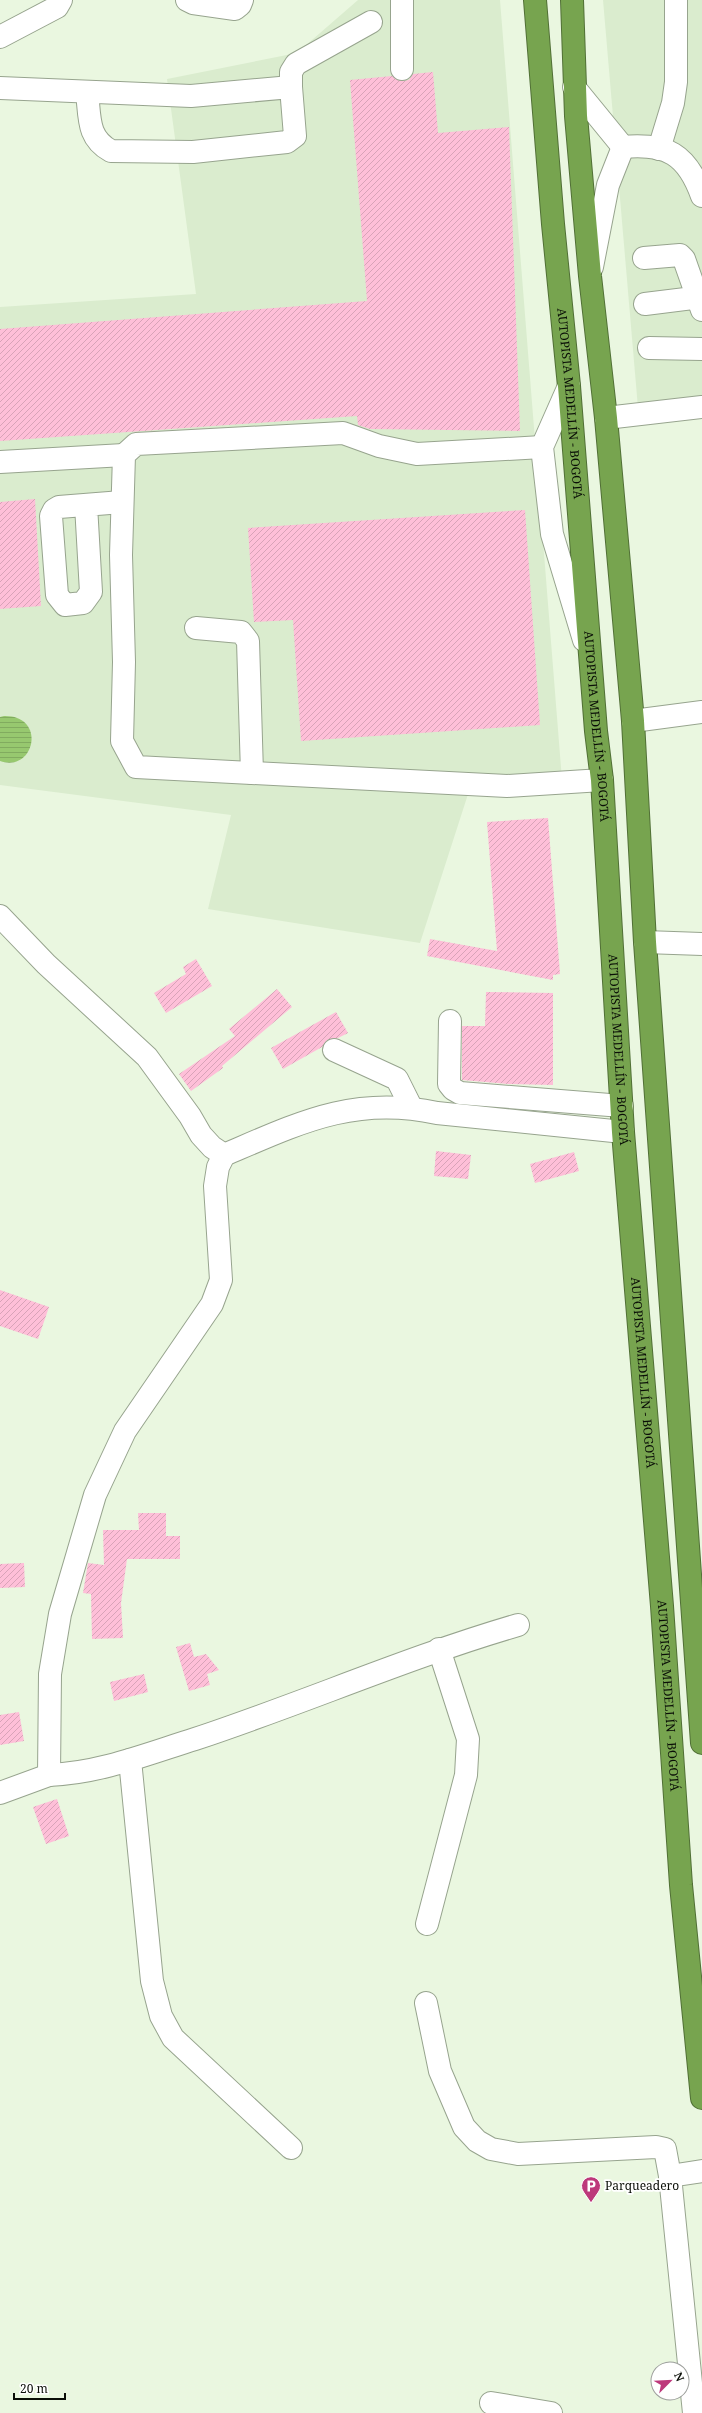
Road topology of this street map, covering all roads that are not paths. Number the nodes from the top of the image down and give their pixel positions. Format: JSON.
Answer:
{"nodes":[{"id":1,"x":61,"y":0,"type":"edge"},
{"id":2,"x":187,"y":0,"type":"edge"},
{"id":3,"x":242,"y":0,"type":"edge"},
{"id":4,"x":402,"y":0,"type":"edge"},
{"id":5,"x":535,"y":0,"type":"edge"},
{"id":6,"x":572,"y":0,"type":"edge"},
{"id":7,"x":676,"y":0,"type":"edge"},
{"id":8,"x":371,"y":22,"type":"dead end"},
{"id":9,"x":0,"y":37,"type":"edge"},
{"id":10,"x":402,"y":69,"type":"dead end"},
{"id":11,"x":291,"y":87,"type":"junction"},
{"id":12,"x":574,"y":87,"type":"junction"},
{"id":13,"x":0,"y":88,"type":"edge"},
{"id":14,"x":87,"y":92,"type":"junction"},
{"id":15,"x":623,"y":147,"type":"junction"},
{"id":16,"x":659,"y":150,"type":"junction"},
{"id":17,"x":702,"y":196,"type":"edge"},
{"id":18,"x":644,"y":258,"type":"dead end"},
{"id":19,"x":590,"y":276,"type":"junction"},
{"id":20,"x":701,"y":302,"type":"edge"},
{"id":21,"x":645,"y":304,"type":"dead end"},
{"id":22,"x":649,"y":348,"type":"dead end"},
{"id":23,"x":702,"y":349,"type":"edge"},
{"id":24,"x":569,"y":386,"type":"junction"},
{"id":25,"x":702,"y":407,"type":"edge"},
{"id":26,"x":606,"y":418,"type":"junction"},
{"id":27,"x":542,"y":446,"type":"junction"},
{"id":28,"x":124,"y":455,"type":"junction"},
{"id":29,"x":0,"y":462,"type":"edge"},
{"id":30,"x":122,"y":502,"type":"junction"},
{"id":31,"x":86,"y":506,"type":"dead end"},
{"id":32,"x":196,"y":628,"type":"dead end"},
{"id":33,"x":590,"y":659,"type":"junction"},
{"id":34,"x":702,"y":712,"type":"edge"},
{"id":35,"x":633,"y":721,"type":"junction"},
{"id":36,"x":252,"y":773,"type":"junction"},
{"id":37,"x":602,"y":780,"type":"junction"},
{"id":38,"x":0,"y":916,"type":"edge"},
{"id":39,"x":645,"y":942,"type":"junction"},
{"id":40,"x":702,"y":944,"type":"edge"},
{"id":41,"x":450,"y":1021,"type":"dead end"},
{"id":42,"x":334,"y":1050,"type":"dead end"},
{"id":43,"x":622,"y":1106,"type":"junction"},
{"id":44,"x":411,"y":1107,"type":"junction"},
{"id":45,"x":623,"y":1132,"type":"junction"},
{"id":46,"x":224,"y":1155,"type":"junction"},
{"id":47,"x":518,"y":1625,"type":"dead end"},
{"id":48,"x":439,"y":1650,"type":"junction"},
{"id":49,"x":702,"y":1743,"type":"edge"},
{"id":50,"x":130,"y":1760,"type":"junction"},
{"id":51,"x":49,"y":1775,"type":"junction"},
{"id":52,"x":0,"y":1793,"type":"edge"},
{"id":53,"x":427,"y":1924,"type":"dead end"},
{"id":54,"x":426,"y":2003,"type":"dead end"},
{"id":55,"x":702,"y":2098,"type":"edge"},
{"id":56,"x":291,"y":2148,"type":"dead end"},
{"id":57,"x":702,"y":2171,"type":"edge"},
{"id":58,"x":670,"y":2176,"type":"junction"},
{"id":59,"x":491,"y":2403,"type":"dead end"},
{"id":60,"x":551,"y":2413,"type":"edge"},
{"id":61,"x":694,"y":2413,"type":"edge"}],
"edges":[{"from":1,"to":9,"type":"street"},
{"from":2,"to":3,"type":"street"},
{"from":4,"to":10,"type":"street"},
{"from":5,"to":24,"type":"highway","name":"AUTOPISTA MEDELLÍN - BOGOTÁ"},
{"from":6,"to":12,"type":"highway"},
{"from":7,"to":16,"type":"street"},
{"from":8,"to":11,"type":"street"},
{"from":11,"to":14,"type":"street"},
{"from":11,"to":14,"type":"street"},
{"from":12,"to":15,"type":"street"},
{"from":12,"to":19,"type":"highway"},
{"from":13,"to":14,"type":"street"},
{"from":15,"to":16,"type":"street"},
{"from":15,"to":19,"type":"street"},
{"from":16,"to":17,"type":"street"},
{"from":18,"to":20,"type":"street"},
{"from":19,"to":26,"type":"highway"},
{"from":20,"to":21,"type":"street"},
{"from":22,"to":23,"type":"street"},
{"from":24,"to":27,"type":"street"},
{"from":24,"to":33,"type":"highway","name":"AUTOPISTA MEDELLÍN - BOGOTÁ"},
{"from":25,"to":26,"type":"street"},
{"from":26,"to":35,"type":"highway"},
{"from":27,"to":28,"type":"street"},
{"from":27,"to":33,"type":"street"},
{"from":28,"to":29,"type":"street"},
{"from":28,"to":30,"type":"street"},
{"from":30,"to":31,"type":"street"},
{"from":30,"to":36,"type":"street"},
{"from":32,"to":36,"type":"street"},
{"from":33,"to":37,"type":"highway","name":"AUTOPISTA MEDELLÍN - BOGOTÁ"},
{"from":34,"to":35,"type":"street"},
{"from":35,"to":39,"type":"highway"},
{"from":36,"to":37,"type":"street"},
{"from":37,"to":43,"type":"highway","name":"AUTOPISTA MEDELLÍN - BOGOTÁ"},
{"from":38,"to":46,"type":"street"},
{"from":39,"to":40,"type":"street"},
{"from":39,"to":49,"type":"highway"},
{"from":41,"to":43,"type":"street"},
{"from":42,"to":44,"type":"street"},
{"from":43,"to":45,"type":"highway","name":"AUTOPISTA MEDELLÍN - BOGOTÁ"},
{"from":44,"to":45,"type":"street"},
{"from":44,"to":46,"type":"street"},
{"from":45,"to":55,"type":"highway","name":"AUTOPISTA MEDELLÍN - BOGOTÁ"},
{"from":46,"to":51,"type":"street"},
{"from":47,"to":48,"type":"street"},
{"from":48,"to":50,"type":"street"},
{"from":48,"to":53,"type":"street"},
{"from":50,"to":51,"type":"street"},
{"from":50,"to":56,"type":"street"},
{"from":51,"to":52,"type":"street"},
{"from":54,"to":58,"type":"street"},
{"from":57,"to":58,"type":"street"},
{"from":58,"to":61,"type":"street"},
{"from":59,"to":60,"type":"street"}]}
